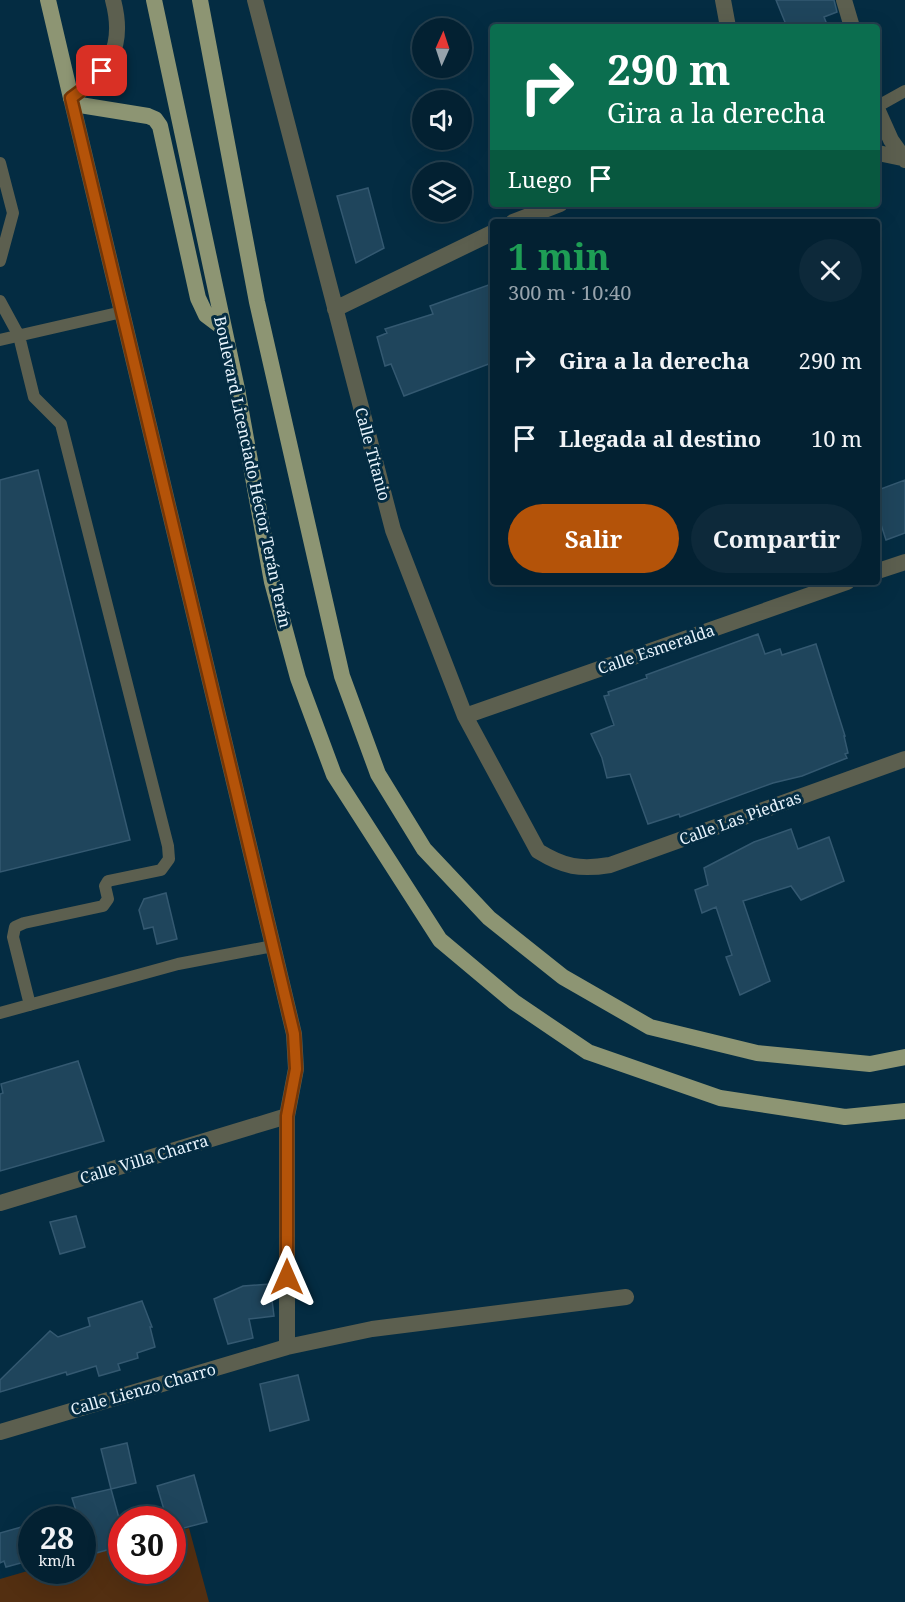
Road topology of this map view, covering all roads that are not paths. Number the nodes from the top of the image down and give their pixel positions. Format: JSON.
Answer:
{"nodes":[{"id":1,"x":48,"y":0,"type":"edge"},
{"id":2,"x":113,"y":0,"type":"edge"},
{"id":3,"x":154,"y":0,"type":"edge"},
{"id":4,"x":200,"y":0,"type":"edge"},
{"id":5,"x":255,"y":0,"type":"edge"},
{"id":6,"x":723,"y":0,"type":"edge"},
{"id":7,"x":844,"y":0,"type":"edge"},
{"id":8,"x":727,"y":24,"type":"edge"},
{"id":9,"x":851,"y":24,"type":"edge"},
{"id":10,"x":905,"y":91,"type":"edge"},
{"id":11,"x":71,"y":98,"type":"junction"},
{"id":12,"x":880,"y":105,"type":"edge"},
{"id":13,"x":880,"y":114,"type":"edge"},
{"id":14,"x":898,"y":137,"type":"edge"},
{"id":15,"x":880,"y":153,"type":"edge"},
{"id":16,"x":904,"y":159,"type":"edge"},
{"id":17,"x":0,"y":164,"type":"edge"},
{"id":18,"x":552,"y":207,"type":"edge"},
{"id":19,"x":521,"y":219,"type":"edge"},
{"id":20,"x":490,"y":234,"type":"edge"},
{"id":21,"x":0,"y":261,"type":"edge"},
{"id":22,"x":0,"y":301,"type":"edge"},
{"id":23,"x":335,"y":309,"type":"junction"},
{"id":24,"x":122,"y":312,"type":"junction"},
{"id":25,"x":222,"y":327,"type":"junction"},
{"id":26,"x":19,"y":336,"type":"junction"},
{"id":27,"x":0,"y":340,"type":"edge"},
{"id":28,"x":905,"y":562,"type":"edge"},
{"id":29,"x":880,"y":570,"type":"edge"},
{"id":30,"x":838,"y":585,"type":"edge"},
{"id":31,"x":465,"y":716,"type":"junction"},
{"id":32,"x":905,"y":759,"type":"edge"},
{"id":33,"x":573,"y":867,"type":"joint"},
{"id":34,"x":273,"y":946,"type":"junction"},
{"id":35,"x":30,"y":1005,"type":"junction"},
{"id":36,"x":0,"y":1013,"type":"edge"},
{"id":37,"x":905,"y":1057,"type":"edge"},
{"id":38,"x":905,"y":1111,"type":"edge"},
{"id":39,"x":287,"y":1116,"type":"junction"},
{"id":40,"x":0,"y":1203,"type":"edge"},
{"id":41,"x":626,"y":1297,"type":"dead end"},
{"id":42,"x":287,"y":1347,"type":"junction"},
{"id":43,"x":0,"y":1432,"type":"edge"}],
"edges":[{"from":1,"to":11,"type":"main road"},
{"from":2,"to":11,"type":"street"},
{"from":3,"to":25,"type":"main road","name":"Boulevard Licenciado Héctor Terán Terán"},
{"from":4,"to":37,"type":"main road"},
{"from":5,"to":23,"type":"street","name":"Calle Titanio"},
{"from":6,"to":8,"type":"street"},
{"from":7,"to":9,"type":"street"},
{"from":10,"to":12,"type":"lane"},
{"from":11,"to":24,"type":"street"},
{"from":11,"to":25,"type":"main road"},
{"from":13,"to":14,"type":"street"},
{"from":14,"to":16,"type":"street"},
{"from":15,"to":16,"type":"street"},
{"from":17,"to":21,"type":"lane"},
{"from":18,"to":19,"type":"street"},
{"from":20,"to":23,"type":"street"},
{"from":22,"to":26,"type":"lane"},
{"from":23,"to":31,"type":"street","name":"Calle Titanio"},
{"from":24,"to":26,"type":"lane"},
{"from":24,"to":34,"type":"street"},
{"from":25,"to":38,"type":"main road","name":"Boulevard Licenciado Héctor Terán Terán"},
{"from":26,"to":27,"type":"lane"},
{"from":26,"to":35,"type":"lane"},
{"from":28,"to":29,"type":"street"},
{"from":30,"to":31,"type":"street","name":"Calle Esmeralda"},
{"from":31,"to":33,"type":"street","name":"Calle Titanio"},
{"from":32,"to":33,"type":"street","name":"Calle Las Piedras"},
{"from":34,"to":35,"type":"lane"},
{"from":34,"to":39,"type":"street"},
{"from":35,"to":36,"type":"lane"},
{"from":39,"to":40,"type":"street","name":"Calle Villa Charra"},
{"from":39,"to":42,"type":"street"},
{"from":41,"to":42,"type":"street","name":"Calle Lienzo Charro"},
{"from":42,"to":43,"type":"street","name":"Calle Lienzo Charro"}]}
